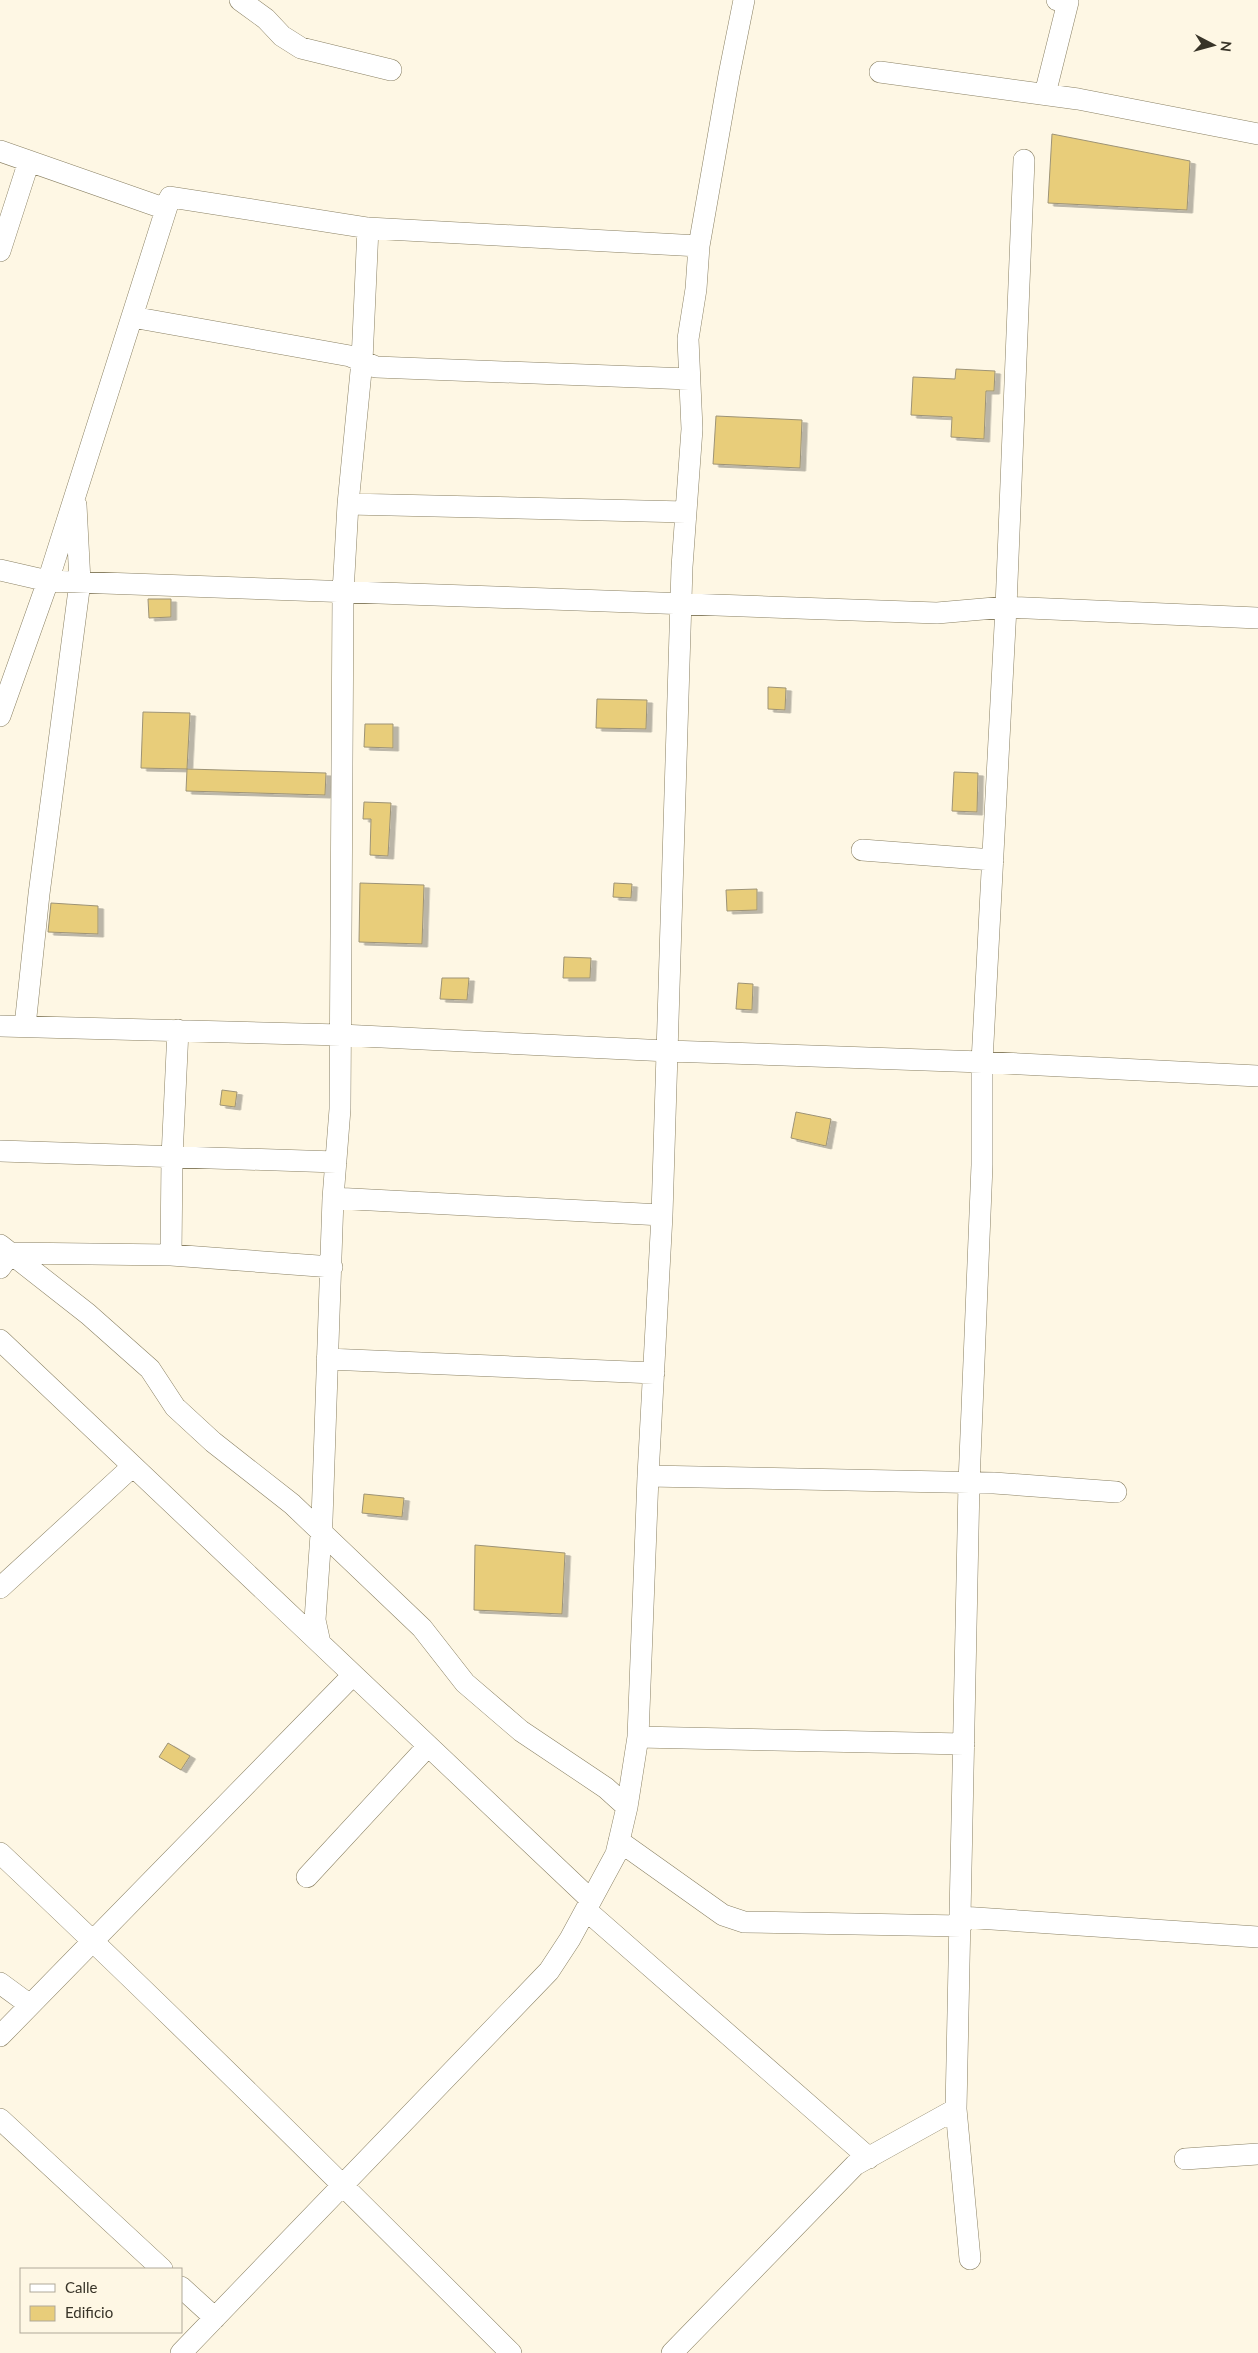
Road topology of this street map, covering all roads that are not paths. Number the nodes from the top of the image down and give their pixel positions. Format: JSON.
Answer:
{"nodes":[{"id":1,"x":240,"y":0,"type":"edge"},
{"id":2,"x":744,"y":0,"type":"edge"},
{"id":3,"x":1057,"y":0,"type":"edge"},
{"id":4,"x":391,"y":70,"type":"dead end"},
{"id":5,"x":880,"y":72,"type":"dead end"},
{"id":6,"x":1045,"y":94,"type":"junction"},
{"id":7,"x":1258,"y":134,"type":"edge"},
{"id":8,"x":0,"y":151,"type":"edge"},
{"id":9,"x":1024,"y":160,"type":"dead end"},
{"id":10,"x":29,"y":161,"type":"junction"},
{"id":11,"x":166,"y":209,"type":"junction"},
{"id":12,"x":368,"y":228,"type":"junction"},
{"id":13,"x":699,"y":246,"type":"junction"},
{"id":14,"x":0,"y":251,"type":"edge"},
{"id":15,"x":132,"y":318,"type":"junction"},
{"id":16,"x":362,"y":361,"type":"junction"},
{"id":17,"x":690,"y":378,"type":"junction"},
{"id":18,"x":75,"y":497,"type":"junction"},
{"id":19,"x":348,"y":504,"type":"junction"},
{"id":20,"x":686,"y":512,"type":"junction"},
{"id":21,"x":0,"y":570,"type":"edge"},
{"id":22,"x":48,"y":581,"type":"junction"},
{"id":23,"x":80,"y":582,"type":"junction"},
{"id":24,"x":343,"y":593,"type":"junction"},
{"id":25,"x":682,"y":605,"type":"junction"},
{"id":26,"x":1006,"y":608,"type":"junction"},
{"id":27,"x":1258,"y":618,"type":"edge"},
{"id":28,"x":0,"y":716,"type":"edge"},
{"id":29,"x":862,"y":850,"type":"dead end"},
{"id":30,"x":993,"y":860,"type":"junction"},
{"id":31,"x":0,"y":1026,"type":"edge"},
{"id":32,"x":25,"y":1026,"type":"junction"},
{"id":33,"x":178,"y":1030,"type":"junction"},
{"id":34,"x":340,"y":1035,"type":"junction"},
{"id":35,"x":668,"y":1051,"type":"junction"},
{"id":36,"x":982,"y":1062,"type":"junction"},
{"id":37,"x":1258,"y":1076,"type":"edge"},
{"id":38,"x":0,"y":1151,"type":"edge"},
{"id":39,"x":172,"y":1157,"type":"junction"},
{"id":40,"x":336,"y":1162,"type":"junction"},
{"id":41,"x":333,"y":1198,"type":"junction"},
{"id":42,"x":662,"y":1215,"type":"junction"},
{"id":43,"x":4,"y":1255,"type":"edge"},
{"id":44,"x":171,"y":1255,"type":"junction"},
{"id":45,"x":332,"y":1267,"type":"junction"},
{"id":46,"x":0,"y":1340,"type":"edge"},
{"id":47,"x":327,"y":1359,"type":"junction"},
{"id":48,"x":654,"y":1373,"type":"junction"},
{"id":49,"x":133,"y":1466,"type":"junction"},
{"id":50,"x":648,"y":1476,"type":"junction"},
{"id":51,"x":969,"y":1483,"type":"junction"},
{"id":52,"x":1116,"y":1492,"type":"dead end"},
{"id":53,"x":321,"y":1534,"type":"junction"},
{"id":54,"x":0,"y":1588,"type":"edge"},
{"id":55,"x":320,"y":1644,"type":"junction"},
{"id":56,"x":353,"y":1675,"type":"junction"},
{"id":57,"x":638,"y":1737,"type":"junction"},
{"id":58,"x":964,"y":1744,"type":"junction"},
{"id":59,"x":428,"y":1746,"type":"junction"},
{"id":60,"x":627,"y":1807,"type":"junction"},
{"id":61,"x":619,"y":1841,"type":"junction"},
{"id":62,"x":0,"y":1853,"type":"edge"},
{"id":63,"x":307,"y":1877,"type":"dead end"},
{"id":64,"x":589,"y":1905,"type":"junction"},
{"id":65,"x":961,"y":1921,"type":"junction"},
{"id":66,"x":1258,"y":1936,"type":"edge"},
{"id":67,"x":94,"y":1942,"type":"junction"},
{"id":68,"x":0,"y":1983,"type":"edge"},
{"id":69,"x":30,"y":2006,"type":"junction"},
{"id":70,"x":0,"y":2036,"type":"edge"},
{"id":71,"x":956,"y":2109,"type":"junction"},
{"id":72,"x":0,"y":2119,"type":"edge"},
{"id":73,"x":1258,"y":2154,"type":"edge"},
{"id":74,"x":869,"y":2158,"type":"junction"},
{"id":75,"x":1185,"y":2159,"type":"dead end"},
{"id":76,"x":343,"y":2185,"type":"junction"},
{"id":77,"x":970,"y":2259,"type":"dead end"},
{"id":78,"x":161,"y":2268,"type":"edge"},
{"id":79,"x":182,"y":2288,"type":"edge"},
{"id":80,"x":215,"y":2318,"type":"junction"},
{"id":81,"x":181,"y":2353,"type":"edge"},
{"id":82,"x":511,"y":2353,"type":"edge"},
{"id":83,"x":672,"y":2353,"type":"edge"}],
"edges":[{"from":1,"to":4,"type":"street"},
{"from":2,"to":13,"type":"street"},
{"from":3,"to":6,"type":"street"},
{"from":5,"to":6,"type":"street"},
{"from":6,"to":7,"type":"street"},
{"from":8,"to":10,"type":"street"},
{"from":9,"to":26,"type":"street"},
{"from":10,"to":11,"type":"street"},
{"from":10,"to":14,"type":"street"},
{"from":11,"to":12,"type":"street"},
{"from":11,"to":15,"type":"street"},
{"from":12,"to":13,"type":"street"},
{"from":12,"to":16,"type":"street"},
{"from":13,"to":17,"type":"street"},
{"from":15,"to":16,"type":"street"},
{"from":15,"to":18,"type":"street"},
{"from":16,"to":17,"type":"street"},
{"from":16,"to":19,"type":"street"},
{"from":17,"to":20,"type":"street"},
{"from":18,"to":22,"type":"street"},
{"from":18,"to":23,"type":"street"},
{"from":19,"to":20,"type":"street"},
{"from":19,"to":24,"type":"street"},
{"from":20,"to":25,"type":"street"},
{"from":21,"to":22,"type":"street"},
{"from":22,"to":23,"type":"street"},
{"from":22,"to":28,"type":"street"},
{"from":23,"to":24,"type":"street"},
{"from":23,"to":32,"type":"street"},
{"from":24,"to":25,"type":"street"},
{"from":24,"to":34,"type":"street"},
{"from":25,"to":26,"type":"street"},
{"from":25,"to":35,"type":"street"},
{"from":26,"to":27,"type":"street"},
{"from":26,"to":30,"type":"street"},
{"from":29,"to":30,"type":"street"},
{"from":30,"to":36,"type":"street"},
{"from":31,"to":32,"type":"street"},
{"from":32,"to":33,"type":"street"},
{"from":33,"to":34,"type":"street"},
{"from":33,"to":39,"type":"street"},
{"from":34,"to":35,"type":"street"},
{"from":34,"to":40,"type":"street"},
{"from":35,"to":36,"type":"street"},
{"from":35,"to":42,"type":"street"},
{"from":36,"to":37,"type":"street"},
{"from":36,"to":51,"type":"street"},
{"from":38,"to":39,"type":"street"},
{"from":39,"to":40,"type":"street"},
{"from":39,"to":44,"type":"street"},
{"from":40,"to":41,"type":"street"},
{"from":41,"to":42,"type":"street"},
{"from":41,"to":45,"type":"street"},
{"from":42,"to":48,"type":"street"},
{"from":43,"to":44,"type":"street"},
{"from":43,"to":53,"type":"street"},
{"from":44,"to":45,"type":"street"},
{"from":45,"to":47,"type":"street"},
{"from":46,"to":49,"type":"street"},
{"from":47,"to":48,"type":"street"},
{"from":47,"to":53,"type":"street"},
{"from":48,"to":50,"type":"street"},
{"from":49,"to":54,"type":"street"},
{"from":49,"to":55,"type":"street"},
{"from":50,"to":51,"type":"street"},
{"from":50,"to":57,"type":"street"},
{"from":51,"to":52,"type":"street"},
{"from":51,"to":58,"type":"street"},
{"from":53,"to":55,"type":"street"},
{"from":53,"to":60,"type":"street"},
{"from":55,"to":56,"type":"street"},
{"from":56,"to":59,"type":"street"},
{"from":56,"to":67,"type":"street"},
{"from":57,"to":58,"type":"street"},
{"from":57,"to":60,"type":"street"},
{"from":58,"to":65,"type":"street"},
{"from":59,"to":63,"type":"street"},
{"from":59,"to":64,"type":"street"},
{"from":60,"to":61,"type":"street"},
{"from":61,"to":64,"type":"street"},
{"from":61,"to":65,"type":"street"},
{"from":62,"to":67,"type":"street"},
{"from":64,"to":74,"type":"street"},
{"from":64,"to":76,"type":"street"},
{"from":65,"to":66,"type":"street"},
{"from":65,"to":71,"type":"street"},
{"from":67,"to":69,"type":"street"},
{"from":67,"to":76,"type":"street"},
{"from":68,"to":69,"type":"street"},
{"from":69,"to":70,"type":"street"},
{"from":71,"to":74,"type":"street"},
{"from":71,"to":77,"type":"street"},
{"from":72,"to":78,"type":"street"},
{"from":73,"to":75,"type":"street"},
{"from":74,"to":83,"type":"street"},
{"from":76,"to":80,"type":"street"},
{"from":76,"to":82,"type":"street"},
{"from":79,"to":80,"type":"street"},
{"from":80,"to":81,"type":"street"}]}
